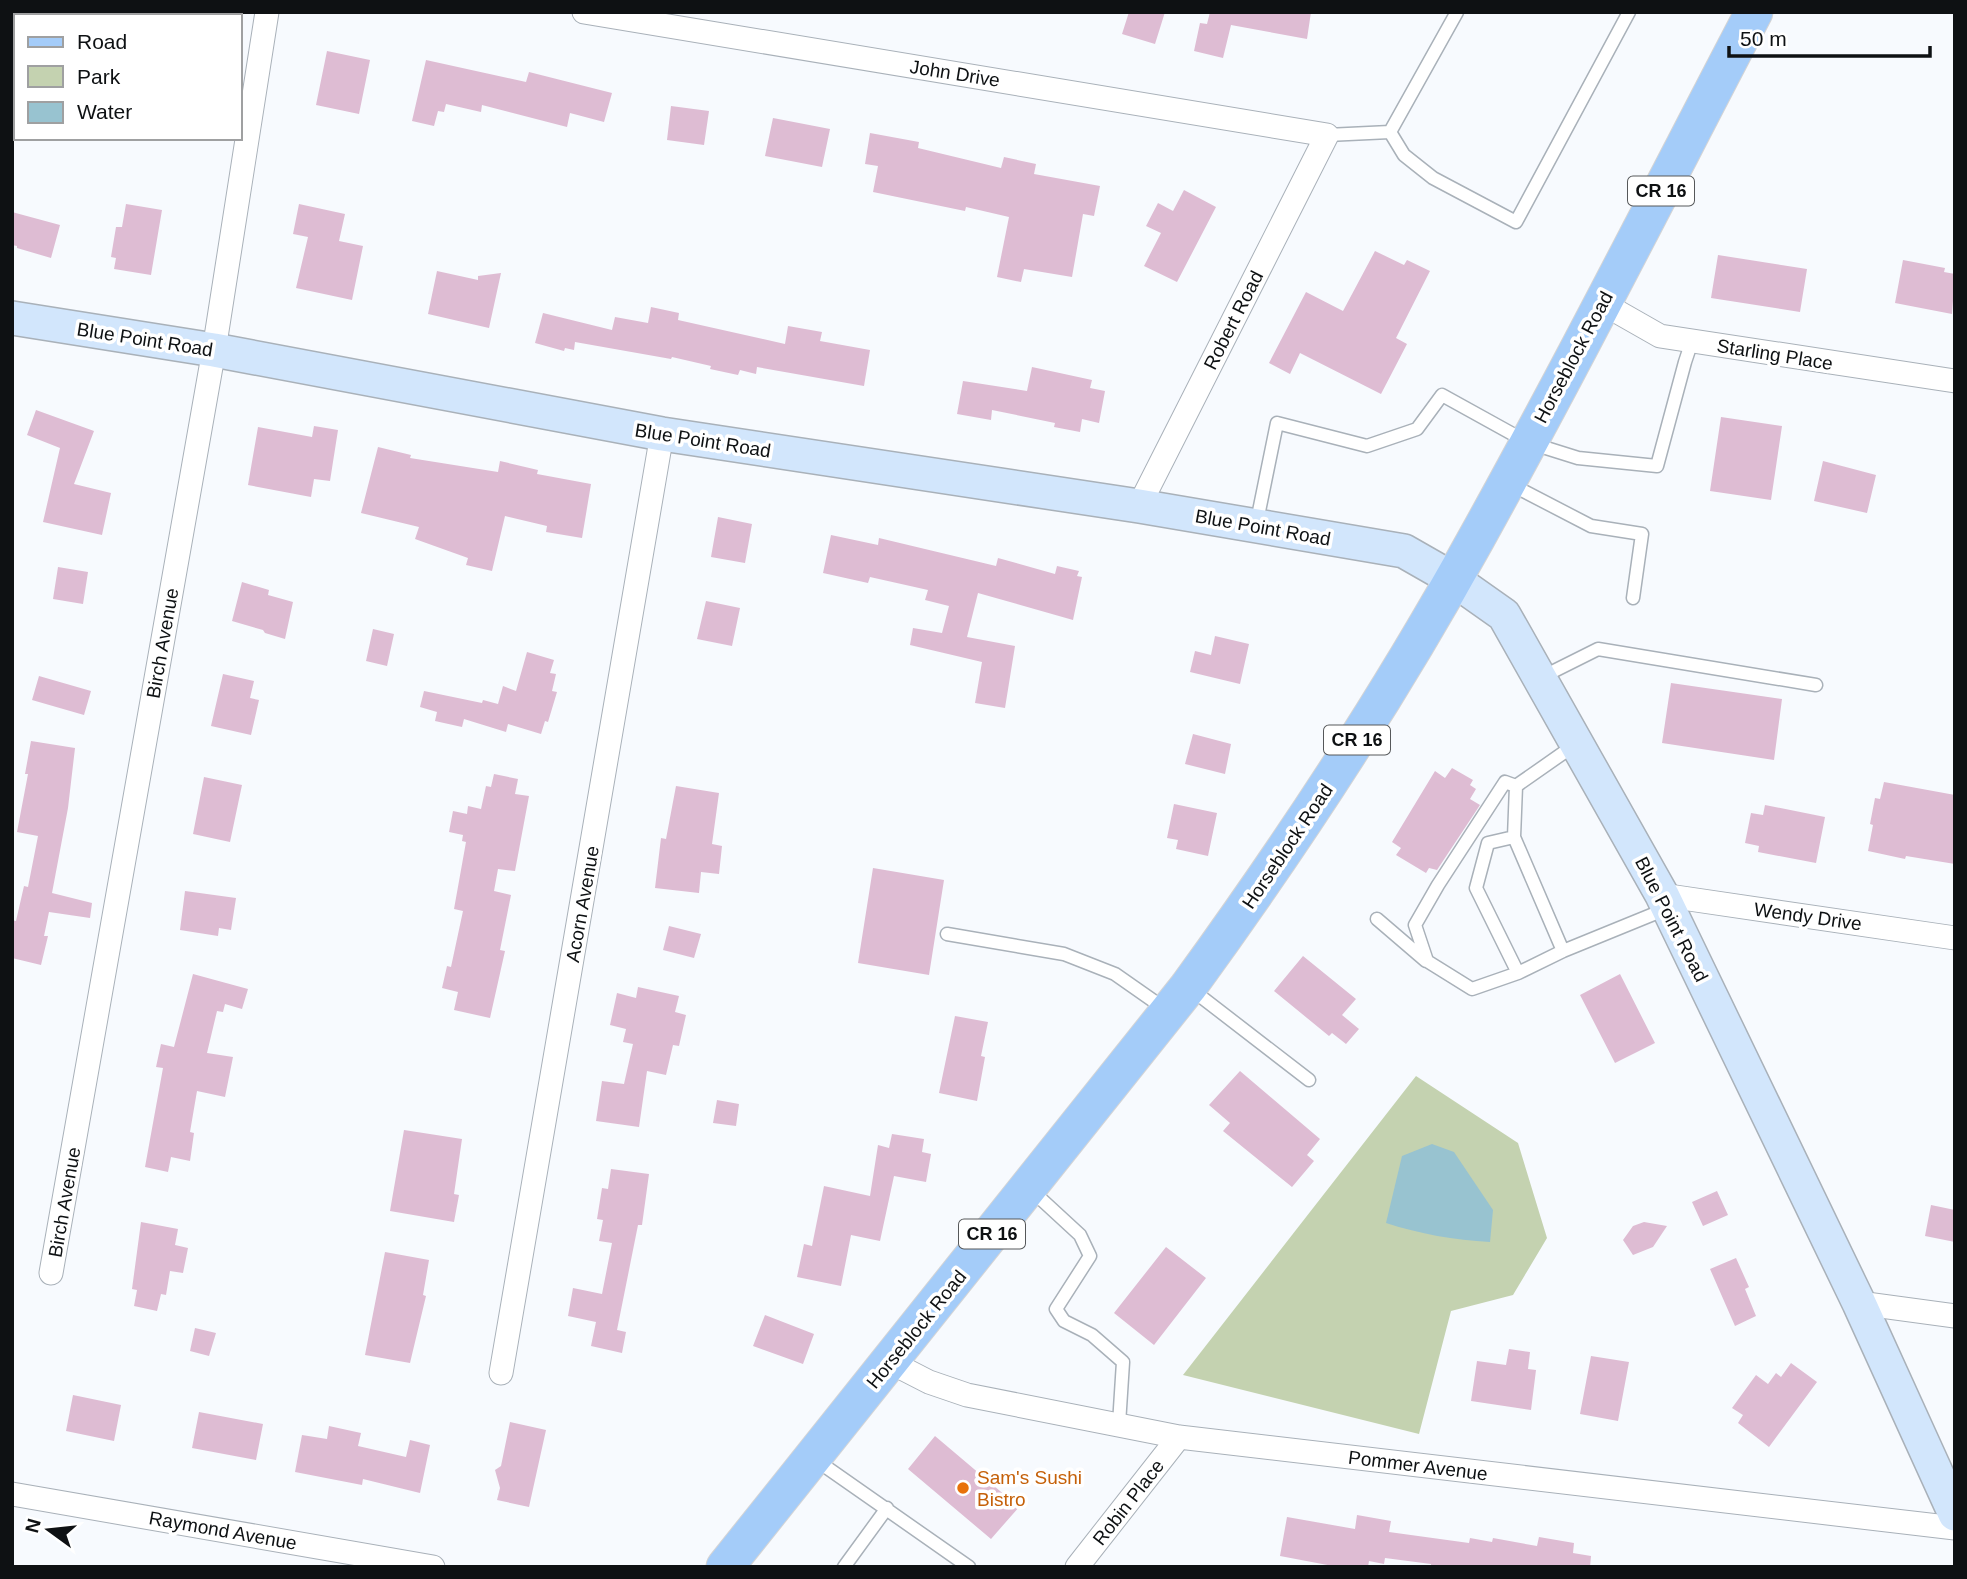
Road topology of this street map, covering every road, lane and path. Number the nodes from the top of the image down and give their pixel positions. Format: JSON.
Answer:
{"nodes":[{"id":1,"x":267,"y":12,"type":"edge"},
{"id":2,"x":583,"y":12,"type":"edge"},
{"id":3,"x":1457,"y":12,"type":"edge"},
{"id":4,"x":1629,"y":12,"type":"edge"},
{"id":5,"x":1754,"y":12,"type":"edge"},
{"id":6,"x":1390,"y":132,"type":"junction"},
{"id":7,"x":1327,"y":135,"type":"junction"},
{"id":8,"x":1602,"y":303,"type":"junction"},
{"id":9,"x":12,"y":318,"type":"edge"},
{"id":10,"x":1692,"y":341,"type":"junction"},
{"id":11,"x":214,"y":349,"type":"junction"},
{"id":12,"x":1955,"y":382,"type":"edge"},
{"id":13,"x":662,"y":434,"type":"junction"},
{"id":14,"x":1527,"y":442,"type":"junction"},
{"id":15,"x":1507,"y":482,"type":"junction"},
{"id":16,"x":1139,"y":506,"type":"junction"},
{"id":17,"x":1256,"y":526,"type":"junction"},
{"id":18,"x":1453,"y":579,"type":"junction"},
{"id":19,"x":1633,"y":598,"type":"dead end"},
{"id":20,"x":1540,"y":678,"type":"junction"},
{"id":21,"x":1816,"y":685,"type":"dead end"},
{"id":22,"x":1576,"y":743,"type":"junction"},
{"id":23,"x":1516,"y":786,"type":"junction"},
{"id":24,"x":1514,"y":837,"type":"junction"},
{"id":25,"x":1665,"y":901,"type":"junction"},
{"id":26,"x":1377,"y":919,"type":"dead end"},
{"id":27,"x":947,"y":934,"type":"dead end"},
{"id":28,"x":1955,"y":938,"type":"edge"},
{"id":29,"x":1563,"y":951,"type":"junction"},
{"id":30,"x":1427,"y":961,"type":"junction"},
{"id":31,"x":1518,"y":973,"type":"junction"},
{"id":32,"x":1178,"y":999,"type":"junction"},
{"id":33,"x":1309,"y":1080,"type":"dead end"},
{"id":34,"x":1029,"y":1188,"type":"junction"},
{"id":35,"x":51,"y":1273,"type":"dead end"},
{"id":36,"x":1859,"y":1303,"type":"junction"},
{"id":37,"x":1955,"y":1316,"type":"edge"},
{"id":38,"x":890,"y":1362,"type":"junction"},
{"id":39,"x":501,"y":1373,"type":"dead end"},
{"id":40,"x":1119,"y":1424,"type":"junction"},
{"id":41,"x":1179,"y":1437,"type":"junction"},
{"id":42,"x":813,"y":1458,"type":"junction"},
{"id":43,"x":12,"y":1494,"type":"edge"},
{"id":44,"x":887,"y":1508,"type":"junction"},
{"id":45,"x":1955,"y":1514,"type":"edge"},
{"id":46,"x":1955,"y":1528,"type":"edge"},
{"id":47,"x":433,"y":1567,"type":"edge"},
{"id":48,"x":725,"y":1567,"type":"edge"},
{"id":49,"x":844,"y":1567,"type":"edge"},
{"id":50,"x":969,"y":1567,"type":"edge"},
{"id":51,"x":1077,"y":1567,"type":"edge"}],
"edges":[{"from":1,"to":11,"type":"street","name":"Birch Avenue"},
{"from":2,"to":7,"type":"street","name":"John Drive"},
{"from":3,"to":6,"type":"lane"},
{"from":4,"to":6,"type":"lane"},
{"from":5,"to":8,"type":"main road","name":"Horseblock Road","number":"CR 16"},
{"from":6,"to":7,"type":"lane"},
{"from":7,"to":16,"type":"street","name":"Robert Road"},
{"from":8,"to":10,"type":"street","name":"Starling Place"},
{"from":8,"to":14,"type":"main road","name":"Horseblock Road","number":"CR 16"},
{"from":9,"to":11,"type":"street","name":"Blue Point Road"},
{"from":10,"to":12,"type":"street","name":"Starling Place"},
{"from":10,"to":14,"type":"lane"},
{"from":11,"to":13,"type":"street","name":"Blue Point Road"},
{"from":11,"to":35,"type":"street","name":"Birch Avenue"},
{"from":13,"to":16,"type":"street","name":"Blue Point Road"},
{"from":13,"to":39,"type":"street","name":"Acorn Avenue"},
{"from":14,"to":15,"type":"main road","name":"Horseblock Road","number":"CR 16"},
{"from":14,"to":17,"type":"lane"},
{"from":15,"to":18,"type":"main road","name":"Horseblock Road","number":"CR 16"},
{"from":15,"to":19,"type":"lane"},
{"from":16,"to":17,"type":"street","name":"Blue Point Road"},
{"from":17,"to":18,"type":"street","name":"Blue Point Road"},
{"from":18,"to":20,"type":"street","name":"Blue Point Road"},
{"from":18,"to":32,"type":"main road","name":"Horseblock Road","number":"CR 16"},
{"from":20,"to":21,"type":"lane"},
{"from":20,"to":22,"type":"street","name":"Blue Point Road"},
{"from":22,"to":23,"type":"lane"},
{"from":22,"to":25,"type":"street","name":"Blue Point Road"},
{"from":23,"to":24,"type":"lane"},
{"from":23,"to":30,"type":"lane"},
{"from":24,"to":29,"type":"lane"},
{"from":24,"to":31,"type":"lane"},
{"from":25,"to":28,"type":"street","name":"Wendy Drive"},
{"from":25,"to":29,"type":"lane"},
{"from":25,"to":36,"type":"street","name":"Blue Point Road"},
{"from":26,"to":30,"type":"lane"},
{"from":27,"to":32,"type":"lane"},
{"from":29,"to":31,"type":"lane"},
{"from":30,"to":31,"type":"lane"},
{"from":32,"to":33,"type":"lane"},
{"from":32,"to":34,"type":"main road","name":"Horseblock Road","number":"CR 16"},
{"from":34,"to":38,"type":"main road","name":"Horseblock Road","number":"CR 16"},
{"from":34,"to":40,"type":"lane"},
{"from":36,"to":37,"type":"street"},
{"from":36,"to":45,"type":"street","name":"Blue Point Road"},
{"from":38,"to":40,"type":"street","name":"Pommer Avenue"},
{"from":38,"to":42,"type":"main road","name":"Horseblock Road","number":"CR 16"},
{"from":40,"to":41,"type":"street","name":"Pommer Avenue"},
{"from":41,"to":46,"type":"street","name":"Pommer Avenue"},
{"from":41,"to":51,"type":"street","name":"Robin Place"},
{"from":42,"to":44,"type":"lane"},
{"from":42,"to":48,"type":"main road","name":"Horseblock Road","number":"CR 16"},
{"from":43,"to":47,"type":"street","name":"Raymond Avenue"},
{"from":44,"to":49,"type":"lane"},
{"from":44,"to":50,"type":"lane"}]}
